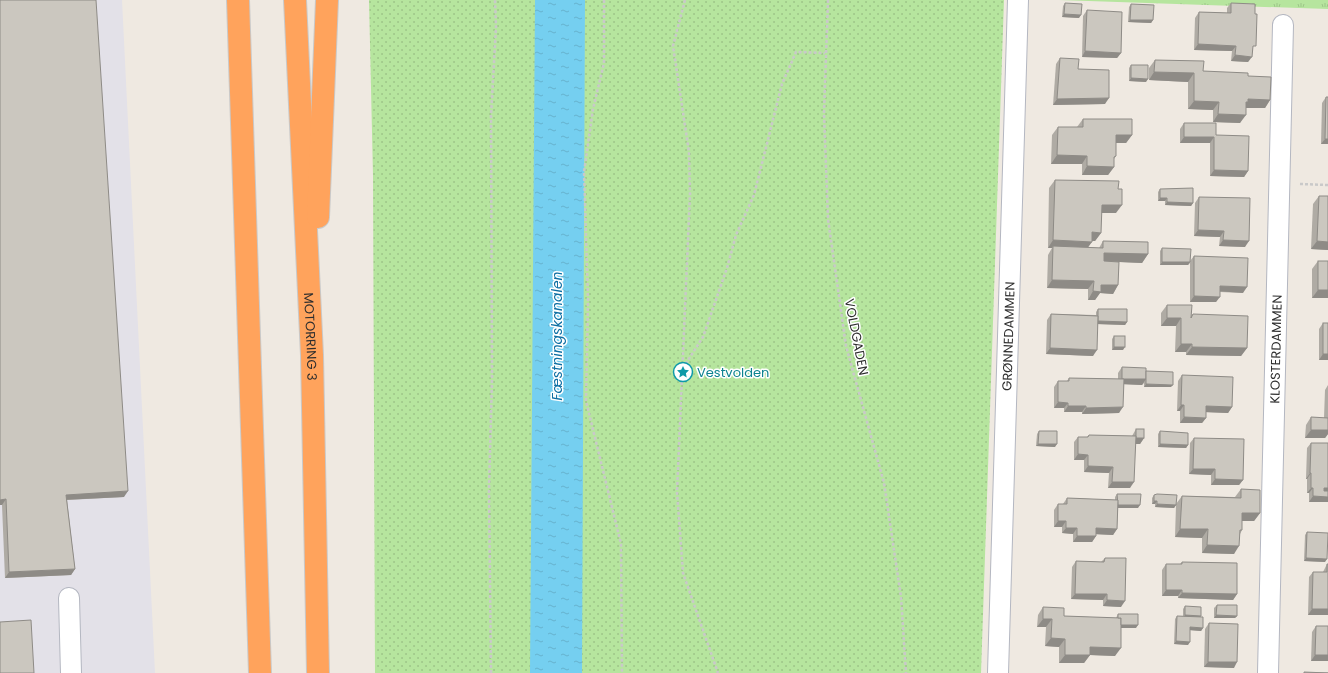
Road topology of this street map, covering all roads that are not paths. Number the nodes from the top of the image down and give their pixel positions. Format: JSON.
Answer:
{"nodes":[{"id":1,"x":238,"y":0,"type":"edge"},
{"id":2,"x":295,"y":0,"type":"edge"},
{"id":3,"x":327,"y":0,"type":"edge"},
{"id":4,"x":1018,"y":0,"type":"edge"},
{"id":5,"x":1283,"y":25,"type":"dead end"},
{"id":6,"x":312,"y":354,"type":"junction"},
{"id":7,"x":69,"y":598,"type":"dead end"},
{"id":8,"x":71,"y":673,"type":"edge"},
{"id":9,"x":260,"y":673,"type":"edge"},
{"id":10,"x":318,"y":673,"type":"edge"},
{"id":11,"x":998,"y":673,"type":"edge"},
{"id":12,"x":1268,"y":673,"type":"edge"}],
"edges":[{"from":1,"to":9,"type":"highway"},
{"from":2,"to":6,"type":"highway","name":"MOTORRING 3"},
{"from":3,"to":6,"type":"highway"},
{"from":4,"to":11,"type":"street","name":"GRØNNEDAMMEN"},
{"from":5,"to":12,"type":"street","name":"KLOSTERDAMMEN"},
{"from":6,"to":10,"type":"highway","name":"MOTORRING 3"},
{"from":7,"to":8,"type":"street"}]}
